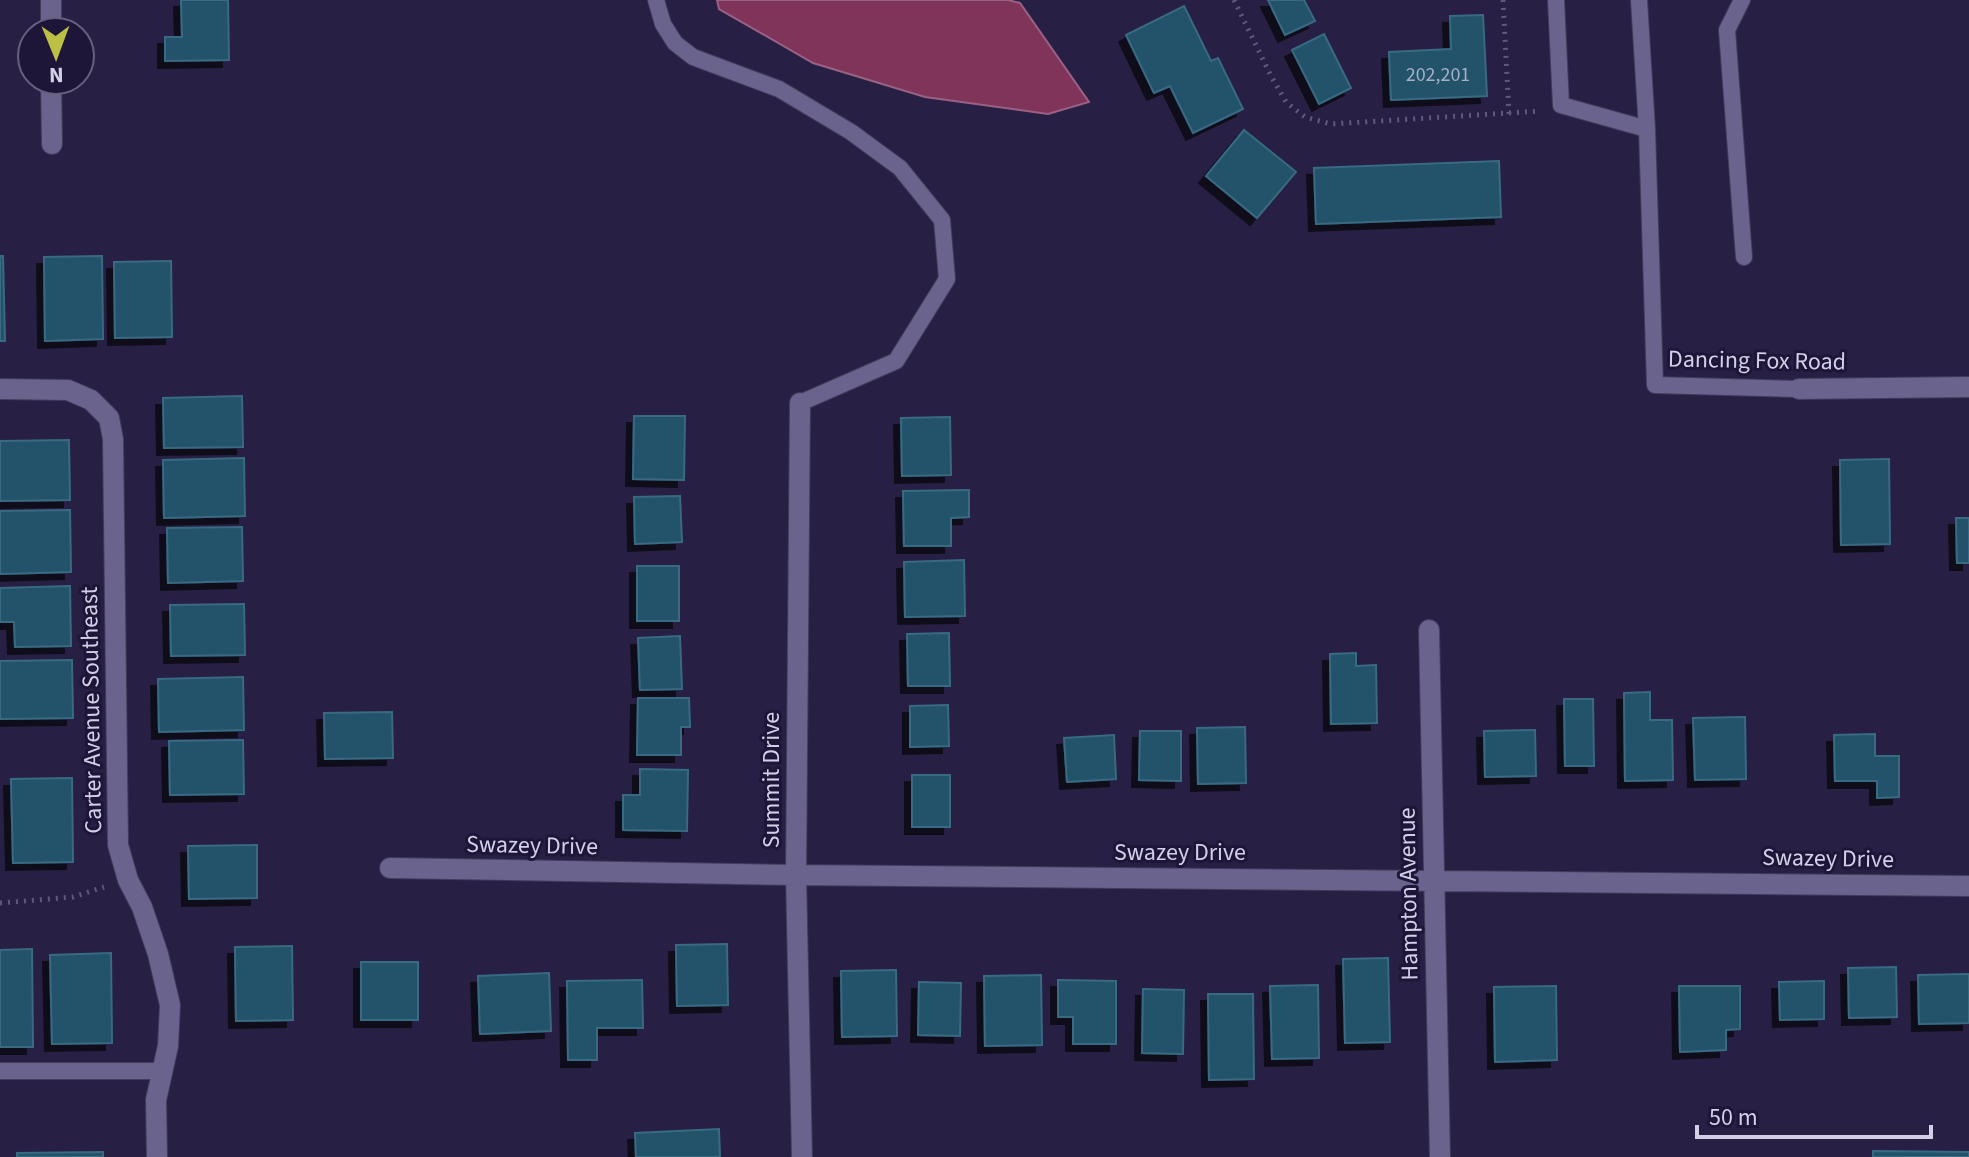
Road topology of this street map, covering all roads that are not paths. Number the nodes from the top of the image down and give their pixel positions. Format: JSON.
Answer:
{"nodes":[{"id":1,"x":656,"y":0,"type":"edge"},
{"id":2,"x":1556,"y":0,"type":"edge"},
{"id":3,"x":1639,"y":0,"type":"edge"},
{"id":4,"x":1742,"y":0,"type":"edge"},
{"id":5,"x":51,"y":96,"type":"edge"},
{"id":6,"x":1647,"y":129,"type":"junction"},
{"id":7,"x":52,"y":144,"type":"dead end"},
{"id":8,"x":1744,"y":257,"type":"dead end"},
{"id":9,"x":1969,"y":387,"type":"edge"},
{"id":10,"x":0,"y":389,"type":"edge"},
{"id":11,"x":1799,"y":389,"type":"joint"},
{"id":12,"x":800,"y":403,"type":"joint"},
{"id":13,"x":1429,"y":630,"type":"dead end"},
{"id":14,"x":390,"y":868,"type":"dead end"},
{"id":15,"x":796,"y":875,"type":"junction"},
{"id":16,"x":1434,"y":880,"type":"junction"},
{"id":17,"x":1969,"y":886,"type":"edge"},
{"id":18,"x":0,"y":1071,"type":"edge"},
{"id":19,"x":163,"y":1071,"type":"junction"},
{"id":20,"x":157,"y":1157,"type":"edge"},
{"id":21,"x":802,"y":1157,"type":"edge"},
{"id":22,"x":1440,"y":1157,"type":"edge"}],
"edges":[{"from":1,"to":12,"type":"lane"},
{"from":2,"to":6,"type":"lane"},
{"from":3,"to":6,"type":"lane","name":"Dancing Fox Road"},
{"from":4,"to":8,"type":"lane"},
{"from":5,"to":7,"type":"street"},
{"from":6,"to":11,"type":"lane","name":"Dancing Fox Road"},
{"from":9,"to":11,"type":"street","name":"Dancing Fox Road"},
{"from":10,"to":19,"type":"street","name":"Carter Avenue Southeast"},
{"from":12,"to":15,"type":"street","name":"Summit Drive"},
{"from":13,"to":16,"type":"street","name":"Hampton Avenue"},
{"from":14,"to":15,"type":"street","name":"Swazey Drive"},
{"from":15,"to":16,"type":"street","name":"Swazey Drive"},
{"from":15,"to":21,"type":"street","name":"Summit Drive"},
{"from":16,"to":17,"type":"street","name":"Swazey Drive"},
{"from":16,"to":22,"type":"street","name":"Hampton Avenue"},
{"from":18,"to":19,"type":"lane"},
{"from":19,"to":20,"type":"street","name":"Carter Avenue Southeast"}]}
